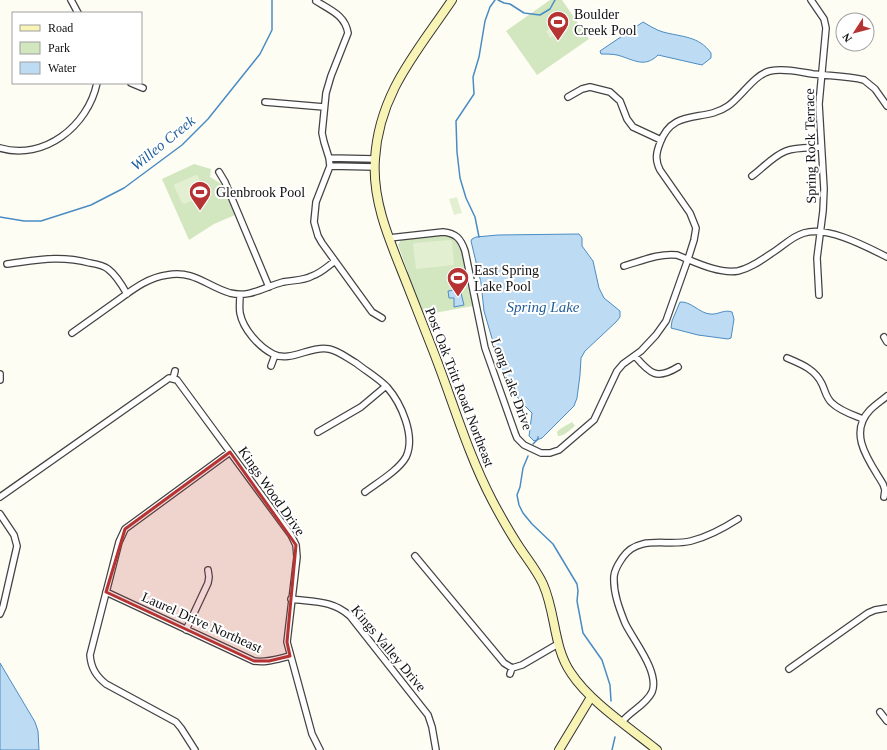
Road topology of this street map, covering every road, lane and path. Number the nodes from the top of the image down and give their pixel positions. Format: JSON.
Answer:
{"nodes":[{"id":1,"x":71,"y":0,"type":"edge"},
{"id":2,"x":452,"y":0,"type":"edge"},
{"id":3,"x":811,"y":0,"type":"edge"},
{"id":4,"x":316,"y":1,"type":"dead end"},
{"id":5,"x":77,"y":12,"type":"edge"},
{"id":6,"x":822,"y":75,"type":"junction"},
{"id":7,"x":97,"y":84,"type":"edge"},
{"id":8,"x":133,"y":84,"type":"edge"},
{"id":9,"x":143,"y":88,"type":"dead end"},
{"id":10,"x":568,"y":98,"type":"dead end"},
{"id":11,"x":265,"y":102,"type":"dead end"},
{"id":12,"x":887,"y":106,"type":"edge"},
{"id":13,"x":324,"y":107,"type":"junction"},
{"id":14,"x":661,"y":140,"type":"junction"},
{"id":15,"x":821,"y":147,"type":"junction"},
{"id":16,"x":0,"y":148,"type":"edge"},
{"id":17,"x":329,"y":158,"type":"junction"},
{"id":18,"x":375,"y":163,"type":"junction"},
{"id":19,"x":330,"y":166,"type":"junction"},
{"id":20,"x":219,"y":172,"type":"dead end"},
{"id":21,"x":752,"y":176,"type":"dead end"},
{"id":22,"x":820,"y":233,"type":"junction"},
{"id":23,"x":389,"y":238,"type":"junction"},
{"id":24,"x":887,"y":257,"type":"edge"},
{"id":25,"x":688,"y":259,"type":"junction"},
{"id":26,"x":335,"y":261,"type":"junction"},
{"id":27,"x":7,"y":264,"type":"dead end"},
{"id":28,"x":624,"y":266,"type":"dead end"},
{"id":29,"x":270,"y":287,"type":"junction"},
{"id":30,"x":127,"y":294,"type":"junction"},
{"id":31,"x":240,"y":295,"type":"junction"},
{"id":32,"x":819,"y":295,"type":"dead end"},
{"id":33,"x":382,"y":318,"type":"dead end"},
{"id":34,"x":72,"y":333,"type":"dead end"},
{"id":35,"x":275,"y":355,"type":"junction"},
{"id":36,"x":636,"y":356,"type":"junction"},
{"id":37,"x":787,"y":358,"type":"dead end"},
{"id":38,"x":271,"y":366,"type":"dead end"},
{"id":39,"x":678,"y":367,"type":"dead end"},
{"id":40,"x":174,"y":371,"type":"dead end"},
{"id":41,"x":173,"y":379,"type":"junction"},
{"id":42,"x":386,"y":386,"type":"junction"},
{"id":43,"x":887,"y":396,"type":"edge"},
{"id":44,"x":863,"y":419,"type":"junction"},
{"id":45,"x":318,"y":432,"type":"dead end"},
{"id":46,"x":230,"y":452,"type":"junction"},
{"id":47,"x":365,"y":492,"type":"dead end"},
{"id":48,"x":0,"y":497,"type":"edge"},
{"id":49,"x":884,"y":497,"type":"dead end"},
{"id":50,"x":0,"y":514,"type":"edge"},
{"id":51,"x":738,"y":519,"type":"dead end"},
{"id":52,"x":415,"y":556,"type":"dead end"},
{"id":53,"x":208,"y":570,"type":"dead end"},
{"id":54,"x":106,"y":592,"type":"junction"},
{"id":55,"x":291,"y":599,"type":"junction"},
{"id":56,"x":887,"y":608,"type":"edge"},
{"id":57,"x":0,"y":614,"type":"edge"},
{"id":58,"x":186,"y":630,"type":"junction"},
{"id":59,"x":558,"y":644,"type":"junction"},
{"id":60,"x":290,"y":656,"type":"junction"},
{"id":61,"x":789,"y":669,"type":"dead end"},
{"id":62,"x":591,"y":696,"type":"junction"},
{"id":63,"x":880,"y":712,"type":"dead end"},
{"id":64,"x":622,"y":722,"type":"junction"},
{"id":65,"x":887,"y":722,"type":"edge"},
{"id":66,"x":195,"y":750,"type":"edge"},
{"id":67,"x":320,"y":750,"type":"edge"},
{"id":68,"x":436,"y":750,"type":"edge"},
{"id":69,"x":559,"y":750,"type":"edge"},
{"id":70,"x":657,"y":750,"type":"edge"}],
"edges":[{"from":1,"to":5,"type":"street"},
{"from":2,"to":18,"type":"street","name":"Post Oak Tritt Road Northeast"},
{"from":3,"to":6,"type":"street","name":"Spring Rock Terrace"},
{"from":4,"to":13,"type":"street"},
{"from":6,"to":12,"type":"street","name":"Long Lake Drive"},
{"from":6,"to":14,"type":"street","name":"Long Lake Drive"},
{"from":6,"to":15,"type":"street","name":"Spring Rock Terrace"},
{"from":7,"to":16,"type":"street"},
{"from":8,"to":9,"type":"street"},
{"from":10,"to":14,"type":"street"},
{"from":11,"to":13,"type":"street"},
{"from":13,"to":17,"type":"street"},
{"from":14,"to":25,"type":"street","name":"Long Lake Drive"},
{"from":15,"to":21,"type":"street"},
{"from":15,"to":22,"type":"street","name":"Spring Rock Terrace"},
{"from":17,"to":18,"type":"street"},
{"from":17,"to":19,"type":"street"},
{"from":18,"to":19,"type":"street"},
{"from":18,"to":23,"type":"street","name":"Post Oak Tritt Road Northeast"},
{"from":19,"to":26,"type":"street"},
{"from":20,"to":29,"type":"street"},
{"from":22,"to":24,"type":"street"},
{"from":22,"to":25,"type":"street"},
{"from":22,"to":32,"type":"street","name":"Spring Rock Terrace"},
{"from":23,"to":36,"type":"street","name":"Long Lake Drive"},
{"from":23,"to":59,"type":"street","name":"Post Oak Tritt Road Northeast"},
{"from":25,"to":28,"type":"street"},
{"from":25,"to":36,"type":"street","name":"Long Lake Drive"},
{"from":26,"to":29,"type":"street"},
{"from":26,"to":33,"type":"street"},
{"from":27,"to":30,"type":"street"},
{"from":29,"to":31,"type":"street"},
{"from":30,"to":31,"type":"street"},
{"from":30,"to":34,"type":"street"},
{"from":31,"to":35,"type":"street"},
{"from":35,"to":38,"type":"street"},
{"from":35,"to":42,"type":"street"},
{"from":36,"to":39,"type":"street"},
{"from":37,"to":44,"type":"street"},
{"from":40,"to":41,"type":"street"},
{"from":41,"to":46,"type":"street","name":"Kings Wood Drive"},
{"from":41,"to":48,"type":"street"},
{"from":42,"to":45,"type":"street"},
{"from":42,"to":47,"type":"street"},
{"from":43,"to":44,"type":"street"},
{"from":44,"to":49,"type":"street"},
{"from":46,"to":54,"type":"street"},
{"from":46,"to":55,"type":"street","name":"Kings Wood Drive"},
{"from":50,"to":57,"type":"street"},
{"from":51,"to":64,"type":"street"},
{"from":52,"to":59,"type":"street"},
{"from":53,"to":58,"type":"street"},
{"from":54,"to":58,"type":"street","name":"Laurel Drive Northeast"},
{"from":54,"to":66,"type":"street"},
{"from":55,"to":60,"type":"street","name":"Kings Wood Drive"},
{"from":55,"to":68,"type":"street","name":"Kings Valley Drive"},
{"from":56,"to":61,"type":"street"},
{"from":58,"to":60,"type":"street","name":"Laurel Drive Northeast"},
{"from":59,"to":62,"type":"street","name":"Post Oak Tritt Road Northeast"},
{"from":60,"to":67,"type":"street","name":"Kings Wood Drive"},
{"from":62,"to":64,"type":"street","name":"Post Oak Tritt Road Northeast"},
{"from":62,"to":69,"type":"street"},
{"from":63,"to":65,"type":"street"},
{"from":64,"to":70,"type":"street","name":"Post Oak Tritt Road Northeast"}]}
